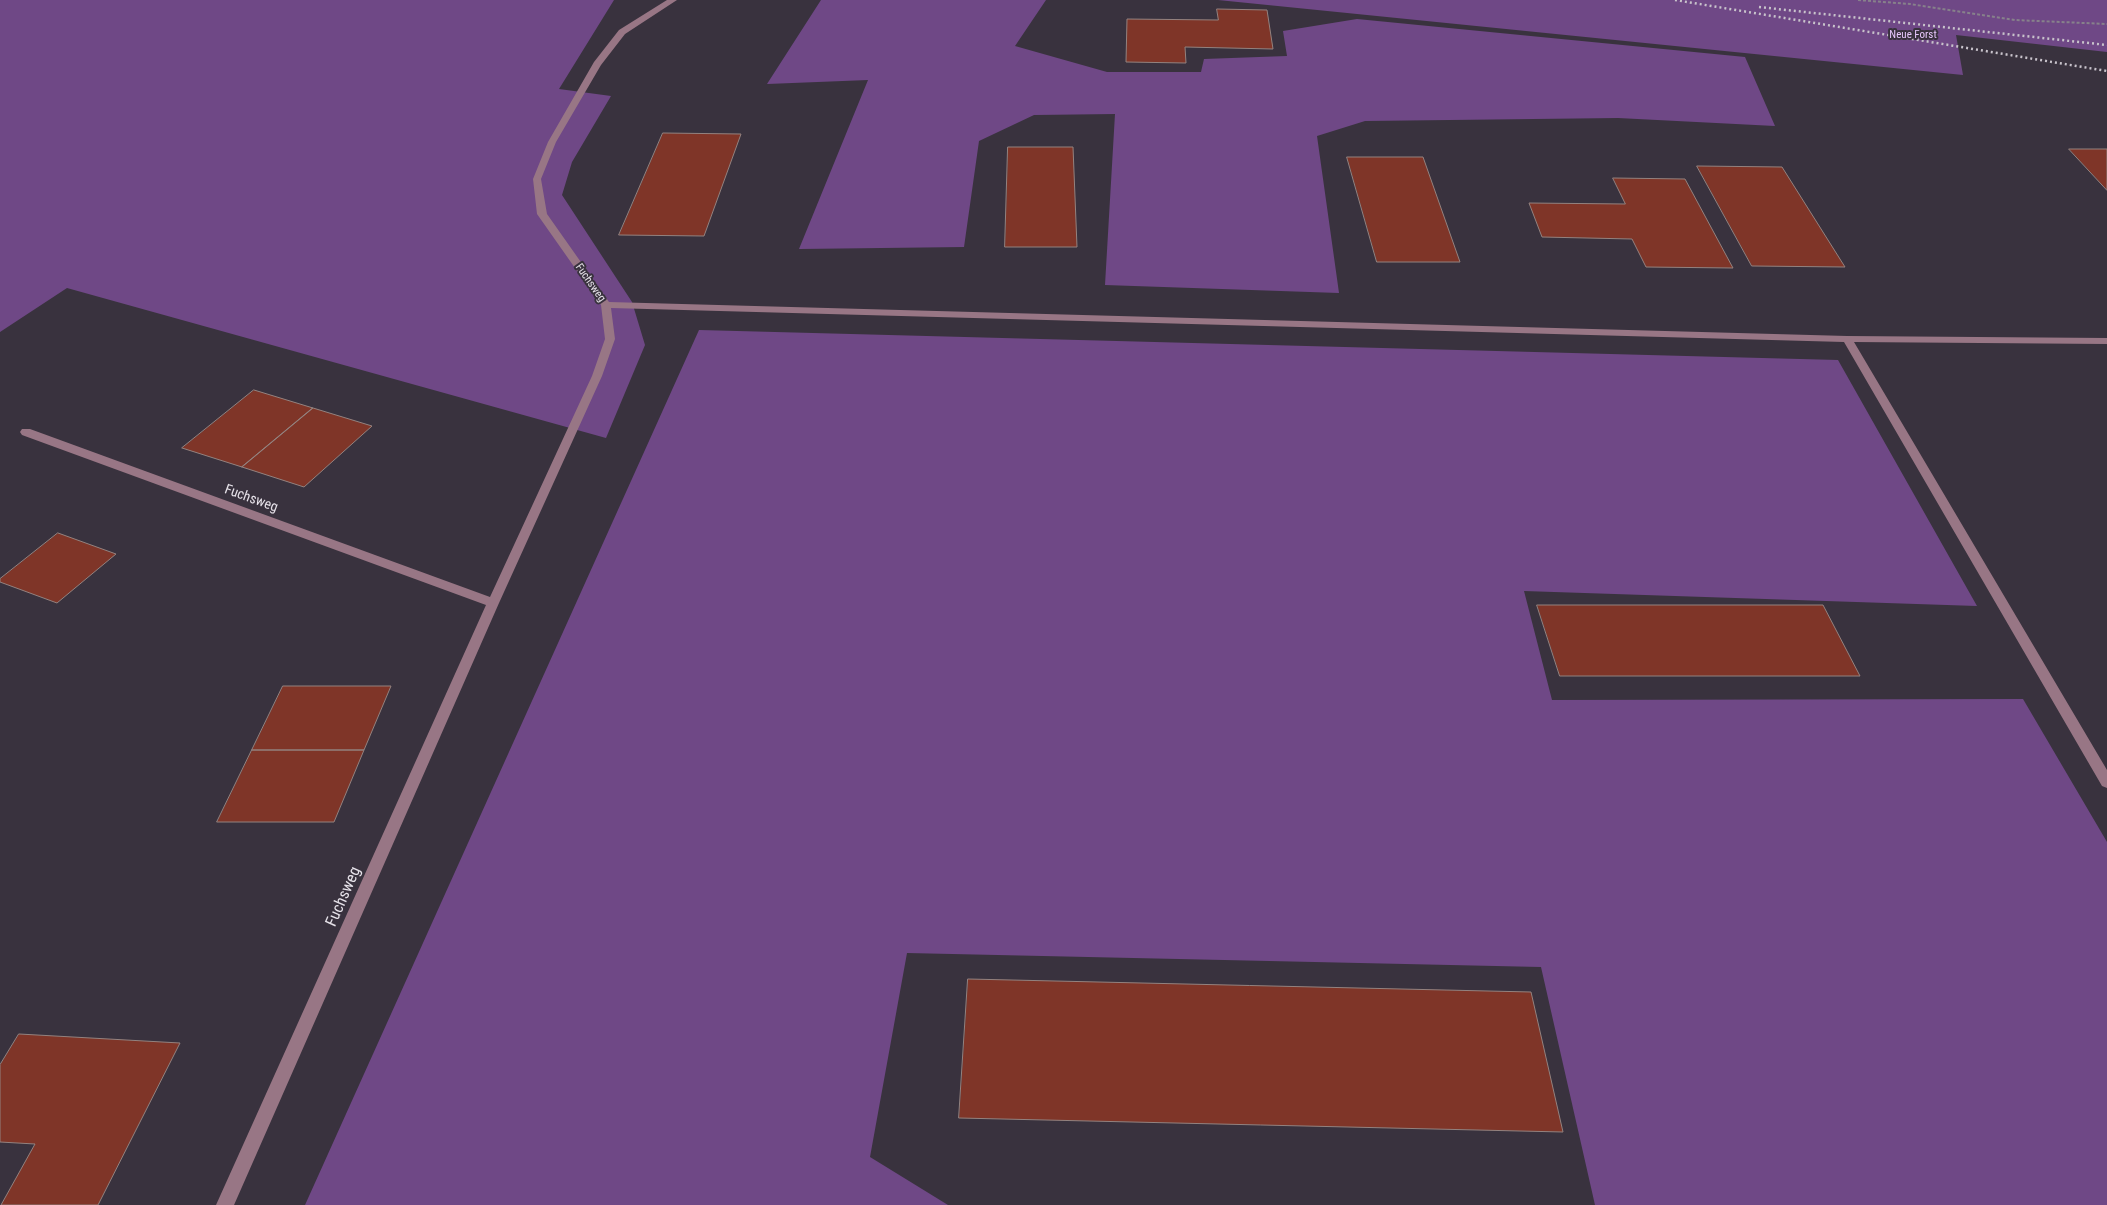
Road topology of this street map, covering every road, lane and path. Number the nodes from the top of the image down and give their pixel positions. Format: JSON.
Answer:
{"nodes":[{"id":1,"x":673,"y":0,"type":"edge"},
{"id":2,"x":1858,"y":0,"type":"edge"},
{"id":3,"x":2107,"y":24,"type":"edge"},
{"id":4,"x":606,"y":306,"type":"junction"},
{"id":5,"x":1847,"y":339,"type":"junction"},
{"id":6,"x":2107,"y":341,"type":"edge"},
{"id":7,"x":26,"y":432,"type":"dead end"},
{"id":8,"x":494,"y":603,"type":"junction"},
{"id":9,"x":2107,"y":782,"type":"edge"},
{"id":10,"x":225,"y":1205,"type":"edge"}],
"edges":[{"from":1,"to":4,"type":"street","name":"Fuchsweg"},
{"from":2,"to":3,"type":"path"},
{"from":4,"to":5,"type":"street"},
{"from":4,"to":8,"type":"street","name":"Fuchsweg"},
{"from":5,"to":6,"type":"street"},
{"from":5,"to":9,"type":"street"},
{"from":7,"to":8,"type":"street","name":"Fuchsweg"},
{"from":8,"to":10,"type":"street","name":"Fuchsweg"}]}
